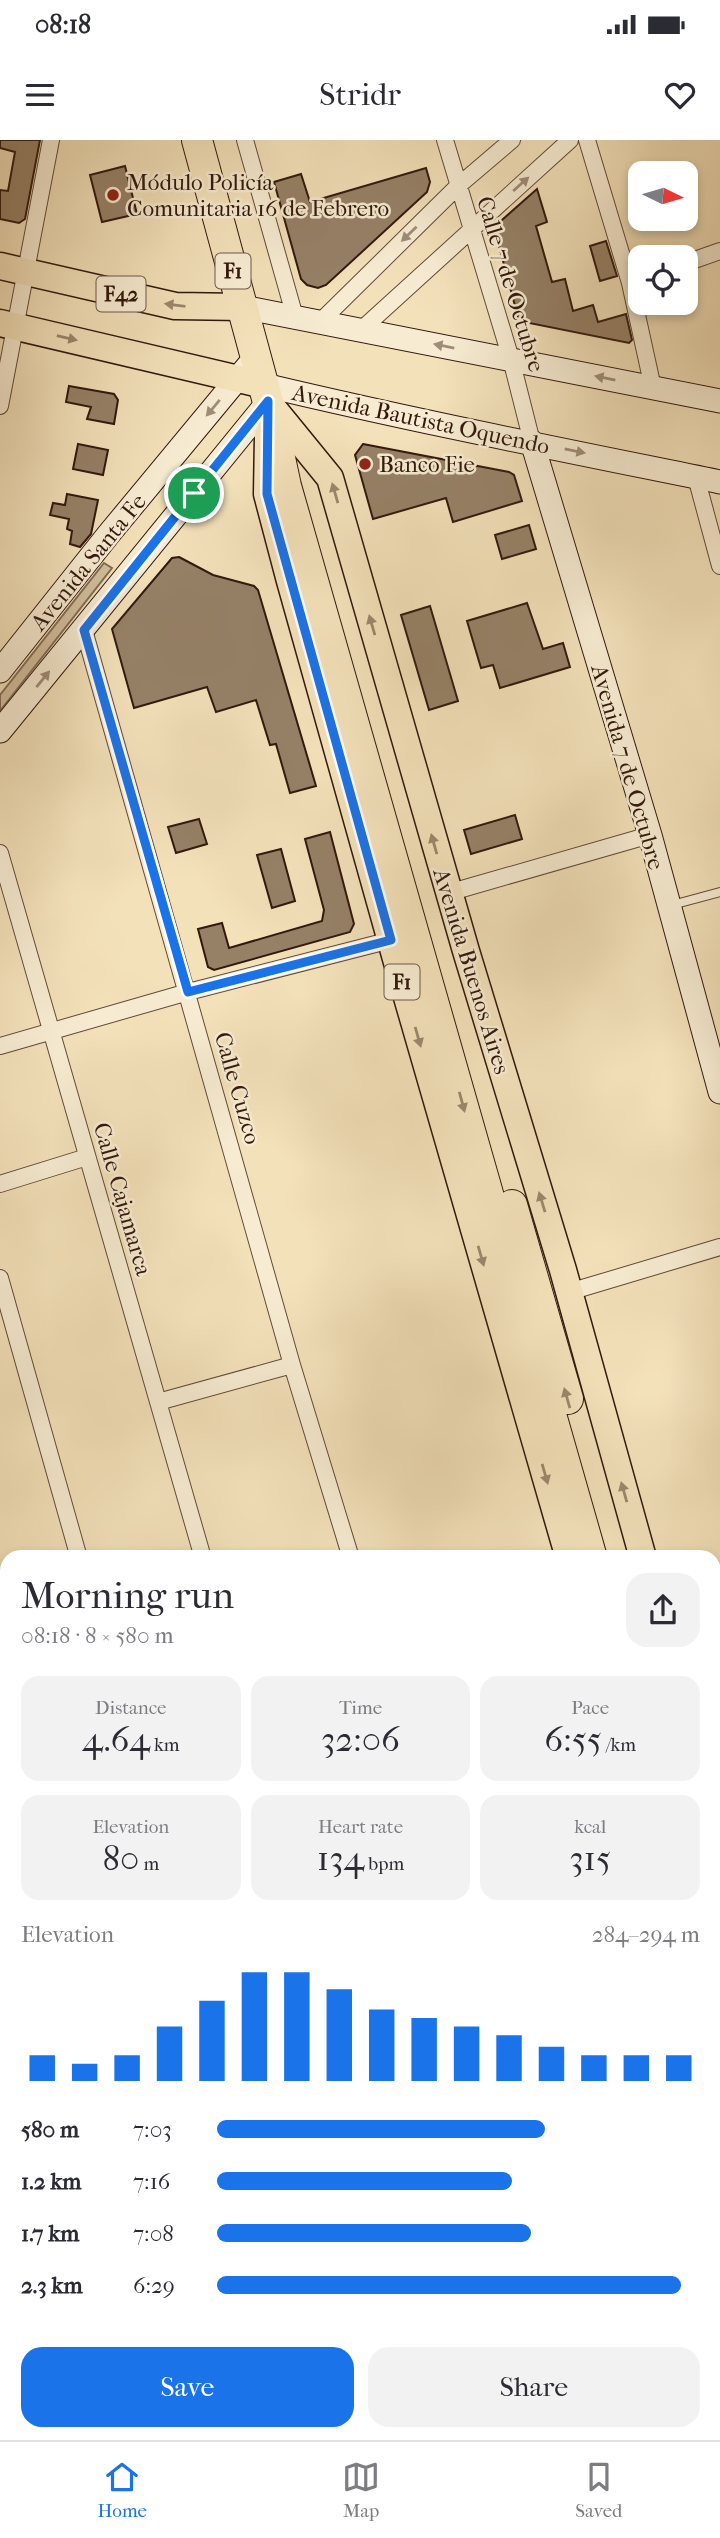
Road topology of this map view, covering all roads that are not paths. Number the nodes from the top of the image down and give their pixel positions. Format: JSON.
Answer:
{"nodes":[{"id":1,"x":51,"y":140,"type":"edge"},
{"id":2,"x":197,"y":140,"type":"edge"},
{"id":3,"x":245,"y":140,"type":"edge"},
{"id":4,"x":445,"y":140,"type":"edge"},
{"id":5,"x":512,"y":140,"type":"edge"},
{"id":6,"x":570,"y":140,"type":"edge"},
{"id":7,"x":587,"y":140,"type":"edge"},
{"id":8,"x":458,"y":186,"type":"junction"},
{"id":9,"x":472,"y":229,"type":"junction"},
{"id":10,"x":720,"y":251,"type":"edge"},
{"id":11,"x":698,"y":259,"type":"edge"},
{"id":12,"x":628,"y":260,"type":"edge"},
{"id":13,"x":0,"y":267,"type":"edge"},
{"id":14,"x":27,"y":272,"type":"junction"},
{"id":15,"x":243,"y":306,"type":"junction"},
{"id":16,"x":641,"y":315,"type":"edge"},
{"id":17,"x":295,"y":317,"type":"junction"},
{"id":18,"x":320,"y":322,"type":"junction"},
{"id":19,"x":8,"y":325,"type":"edge"},
{"id":20,"x":361,"y":330,"type":"junction"},
{"id":21,"x":511,"y":359,"type":"junction"},
{"id":22,"x":653,"y":388,"type":"junction"},
{"id":23,"x":257,"y":389,"type":"junction"},
{"id":24,"x":720,"y":401,"type":"edge"},
{"id":25,"x":0,"y":406,"type":"edge"},
{"id":26,"x":532,"y":442,"type":"junction"},
{"id":27,"x":696,"y":477,"type":"junction"},
{"id":28,"x":720,"y":482,"type":"edge"},
{"id":29,"x":720,"y":566,"type":"edge"},
{"id":30,"x":84,"y":630,"type":"junction"},
{"id":31,"x":0,"y":671,"type":"edge"},
{"id":32,"x":0,"y":732,"type":"edge"},
{"id":33,"x":650,"y":835,"type":"junction"},
{"id":34,"x":0,"y":853,"type":"edge"},
{"id":35,"x":720,"y":892,"type":"edge"},
{"id":36,"x":448,"y":893,"type":"junction"},
{"id":37,"x":668,"y":906,"type":"junction"},
{"id":38,"x":391,"y":940,"type":"junction"},
{"id":39,"x":188,"y":992,"type":"junction"},
{"id":40,"x":53,"y":1031,"type":"junction"},
{"id":41,"x":0,"y":1046,"type":"edge"},
{"id":42,"x":720,"y":1092,"type":"edge"},
{"id":43,"x":87,"y":1157,"type":"junction"},
{"id":44,"x":0,"y":1184,"type":"edge"},
{"id":45,"x":720,"y":1247,"type":"edge"},
{"id":46,"x":0,"y":1278,"type":"edge"},
{"id":47,"x":569,"y":1292,"type":"junction"},
{"id":48,"x":5,"y":1313,"type":"edge"},
{"id":49,"x":292,"y":1365,"type":"junction"},
{"id":50,"x":158,"y":1402,"type":"junction"},
{"id":51,"x":77,"y":1550,"type":"edge"},
{"id":52,"x":201,"y":1550,"type":"edge"},
{"id":53,"x":349,"y":1550,"type":"edge"},
{"id":54,"x":567,"y":1550,"type":"edge"},
{"id":55,"x":590,"y":1550,"type":"edge"},
{"id":56,"x":612,"y":1550,"type":"edge"},
{"id":57,"x":640,"y":1550,"type":"edge"}],
"edges":[{"from":1,"to":14,"type":"street"},
{"from":2,"to":15,"type":"highway","name":"Avenida Buenos Aires","number":"F1"},
{"from":3,"to":17,"type":"street"},
{"from":4,"to":8,"type":"street","name":"Calle 7 de Octubre"},
{"from":5,"to":8,"type":"street"},
{"from":9,"to":6,"type":"street","one_way":true},
{"from":7,"to":12,"type":"street"},
{"from":8,"to":9,"type":"street","name":"Calle 7 de Octubre"},
{"from":8,"to":18,"type":"street","one_way":true},
{"from":9,"to":20,"type":"street"},
{"from":9,"to":21,"type":"street","name":"Calle 7 de Octubre"},
{"from":10,"to":11,"type":"street"},
{"from":13,"to":14,"type":"main road","number":"F42"},
{"from":15,"to":14,"type":"main road","number":"F42","one_way":true},
{"from":14,"to":19,"type":"street"},
{"from":15,"to":17,"type":"main road","number":"F42"},
{"from":15,"to":23,"type":"highway","name":"Avenida Buenos Aires","number":"F1"},
{"from":16,"to":22,"type":"street"},
{"from":17,"to":18,"type":"main road","number":"F42"},
{"from":18,"to":20,"type":"main road","number":"F42"},
{"from":19,"to":23,"type":"main road","name":"Avenida Bautista Oquendo","number":"F42","one_way":true},
{"from":19,"to":25,"type":"street"},
{"from":21,"to":20,"type":"main road","number":"F42","one_way":true},
{"from":22,"to":21,"type":"main road","number":"F42","one_way":true},
{"from":21,"to":26,"type":"street","name":"Calle 7 de Octubre"},
{"from":22,"to":24,"type":"main road","number":"F42"},
{"from":23,"to":26,"type":"main road","name":"Avenida Bautista Oquendo","number":"F42"},
{"from":23,"to":30,"type":"main road","name":"Avenida Santa Fe"},
{"from":23,"to":31,"type":"main road","name":"Avenida Santa Fe","one_way":true},
{"from":36,"to":23,"type":"main road","name":"Avenida Buenos Aires","one_way":true},
{"from":23,"to":38,"type":"main road","name":"Avenida Buenos Aires","number":"F1"},
{"from":23,"to":55,"type":"highway","name":"Avenida Buenos Aires","number":"F1","one_way":true},
{"from":56,"to":23,"type":"highway","name":"Avenida Buenos Aires","number":"F1","one_way":true},
{"from":26,"to":27,"type":"main road","name":"Avenida Bautista Oquendo","number":"F42","one_way":true},
{"from":26,"to":33,"type":"main road","name":"Avenida 7 de Octubre"},
{"from":27,"to":28,"type":"main road","name":"Avenida Bautista Oquendo","number":"F42"},
{"from":27,"to":29,"type":"street"},
{"from":32,"to":30,"type":"main road","name":"Avenida Santa Fe","one_way":true},
{"from":30,"to":39,"type":"street","name":"Calle Cuzco"},
{"from":33,"to":36,"type":"street"},
{"from":33,"to":37,"type":"main road","name":"Avenida 7 de Octubre"},
{"from":34,"to":40,"type":"street","name":"Calle Cajamarca"},
{"from":35,"to":37,"type":"lane"},
{"from":47,"to":36,"type":"main road","name":"Avenida Buenos Aires","one_way":true},
{"from":37,"to":42,"type":"main road","name":"Avenida 7 de Octubre"},
{"from":38,"to":39,"type":"street"},
{"from":38,"to":54,"type":"main road","name":"Avenida Buenos Aires","number":"F1","one_way":true},
{"from":39,"to":40,"type":"street"},
{"from":39,"to":49,"type":"street","name":"Calle Cuzco"},
{"from":40,"to":41,"type":"street"},
{"from":40,"to":43,"type":"street","name":"Calle Cajamarca"},
{"from":43,"to":44,"type":"street"},
{"from":43,"to":50,"type":"street","name":"Calle Cajamarca"},
{"from":45,"to":47,"type":"street"},
{"from":46,"to":48,"type":"street"},
{"from":57,"to":47,"type":"main road","name":"Avenida Buenos Aires","one_way":true},
{"from":48,"to":51,"type":"street"},
{"from":49,"to":50,"type":"street"},
{"from":49,"to":53,"type":"street","name":"Calle Cuzco"},
{"from":50,"to":52,"type":"street","name":"Calle Cajamarca"}]}
